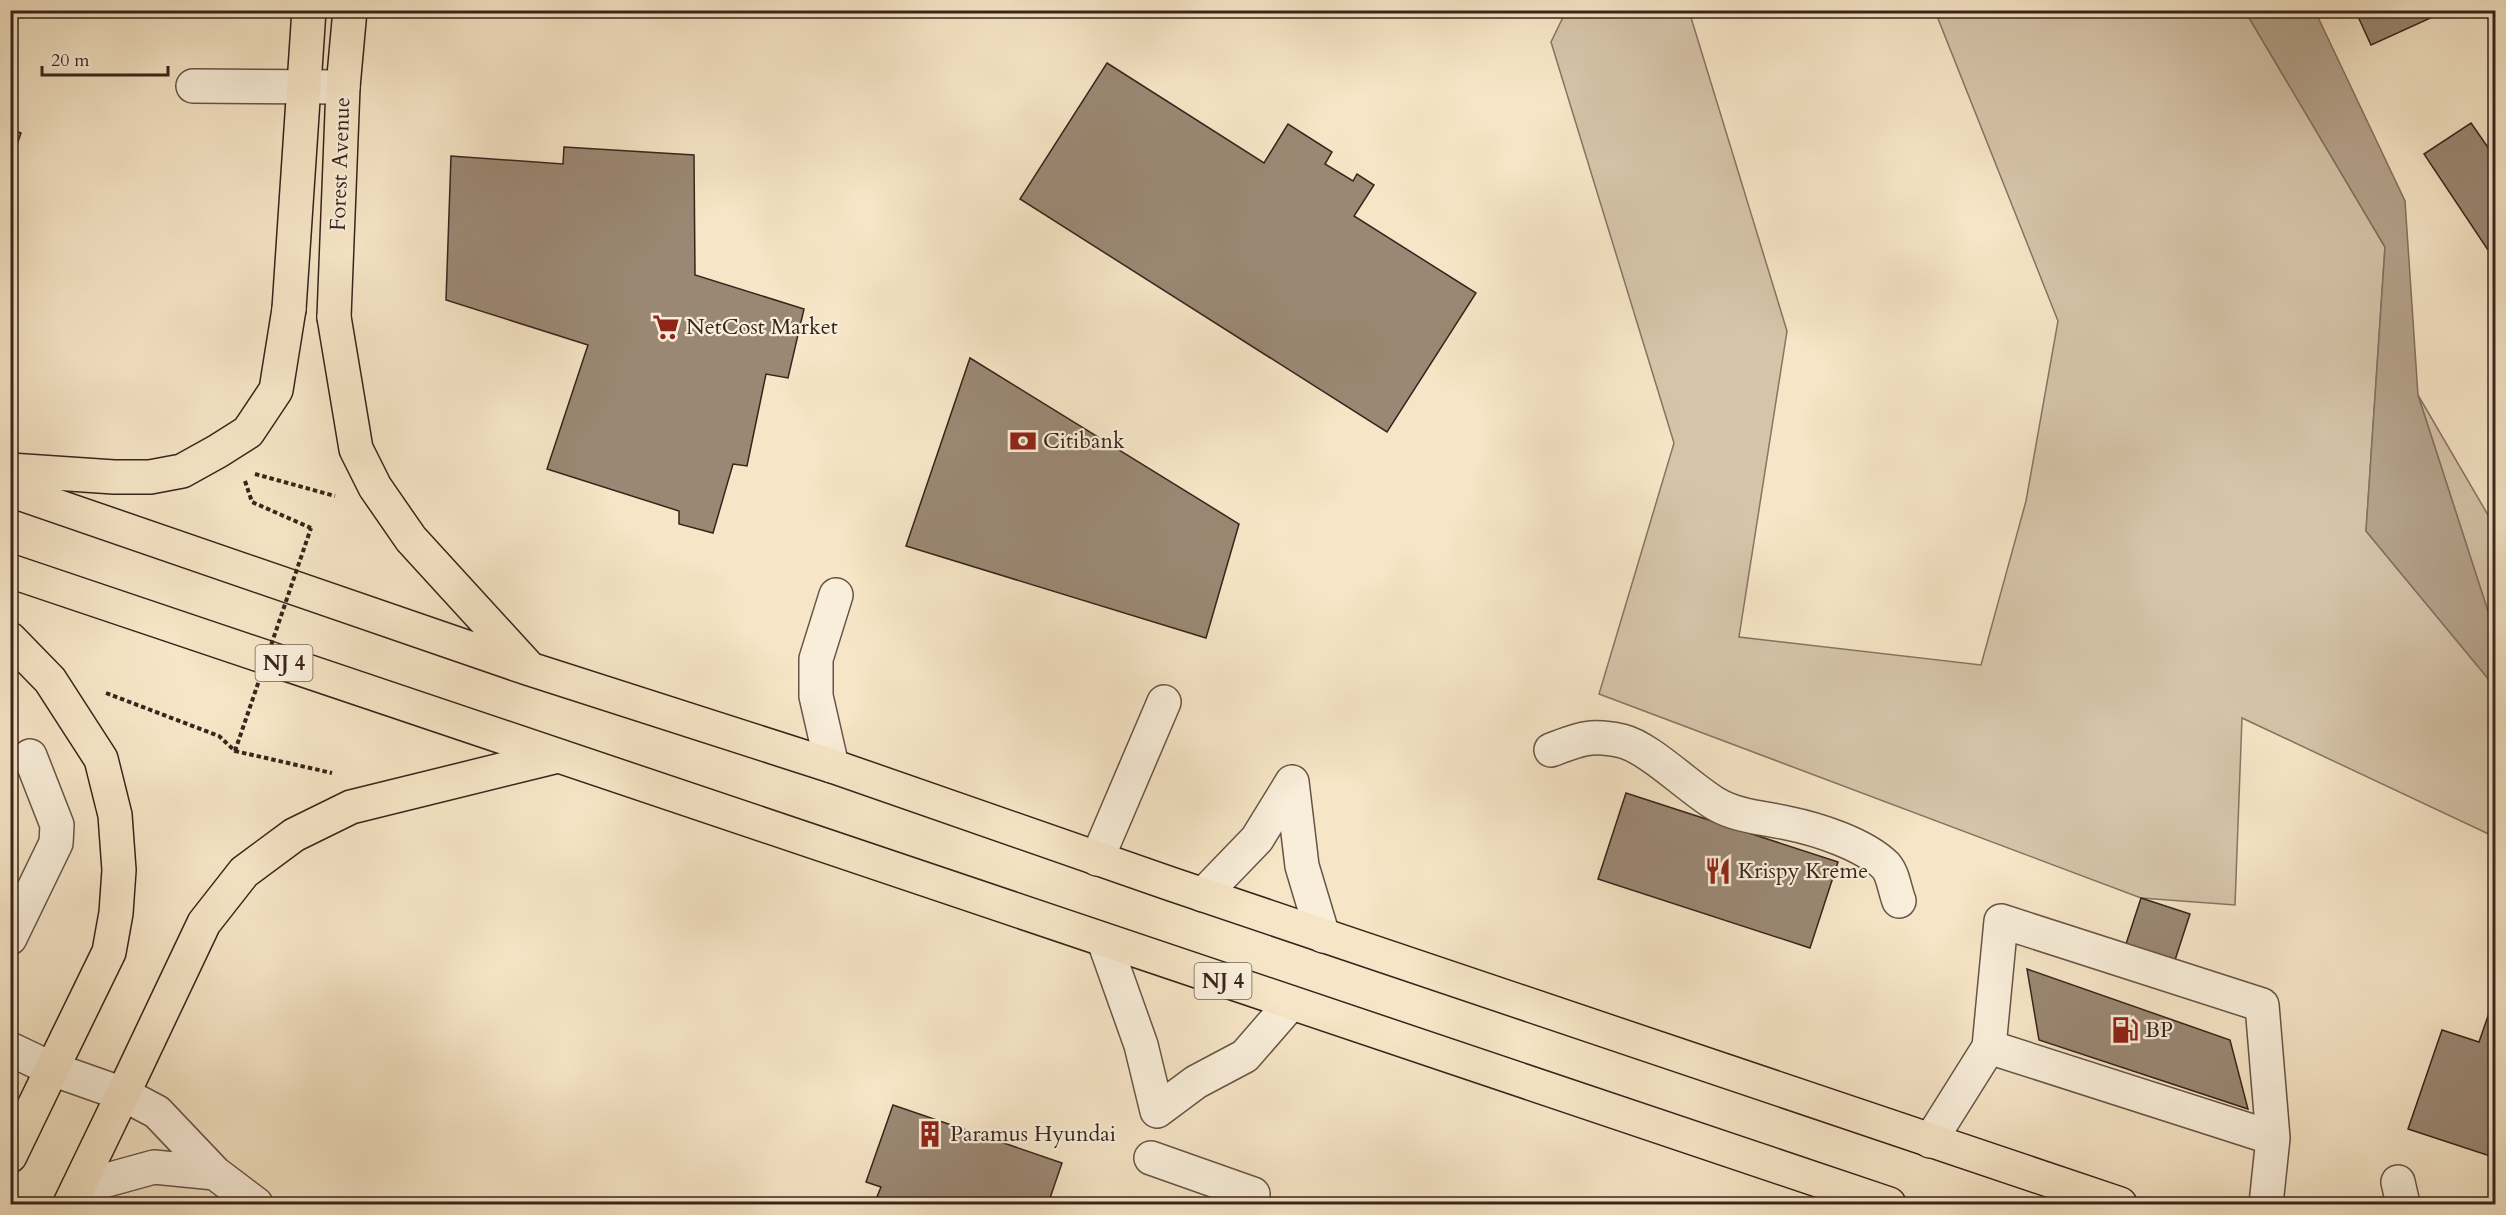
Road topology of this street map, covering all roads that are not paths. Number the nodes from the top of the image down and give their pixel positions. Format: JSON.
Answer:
{"nodes":[{"id":1,"x":309,"y":10,"type":"edge"},
{"id":2,"x":350,"y":10,"type":"edge"},
{"id":3,"x":193,"y":86,"type":"dead end"},
{"id":4,"x":303,"y":87,"type":"junction"},
{"id":5,"x":343,"y":87,"type":"junction"},
{"id":6,"x":10,"y":470,"type":"edge"},
{"id":7,"x":10,"y":490,"type":"edge"},
{"id":8,"x":10,"y":571,"type":"edge"},
{"id":9,"x":836,"y":595,"type":"dead end"},
{"id":10,"x":10,"y":639,"type":"edge"},
{"id":11,"x":530,"y":669,"type":"junction"},
{"id":12,"x":1164,"y":702,"type":"dead end"},
{"id":13,"x":1551,"y":750,"type":"dead end"},
{"id":14,"x":30,"y":756,"type":"dead end"},
{"id":15,"x":558,"y":756,"type":"junction"},
{"id":16,"x":831,"y":766,"type":"junction"},
{"id":17,"x":1097,"y":859,"type":"junction"},
{"id":18,"x":1203,"y":895,"type":"junction"},
{"id":19,"x":1899,"y":901,"type":"dead end"},
{"id":20,"x":1323,"y":936,"type":"junction"},
{"id":21,"x":10,"y":938,"type":"edge"},
{"id":22,"x":1104,"y":941,"type":"junction"},
{"id":23,"x":1291,"y":1003,"type":"junction"},
{"id":24,"x":1989,"y":1047,"type":"junction"},
{"id":25,"x":10,"y":1049,"type":"edge"},
{"id":26,"x":52,"y":1069,"type":"junction"},
{"id":27,"x":123,"y":1094,"type":"junction"},
{"id":28,"x":2273,"y":1138,"type":"junction"},
{"id":29,"x":1930,"y":1141,"type":"junction"},
{"id":30,"x":10,"y":1156,"type":"edge"},
{"id":31,"x":1151,"y":1158,"type":"dead end"},
{"id":32,"x":215,"y":1173,"type":"junction"},
{"id":33,"x":74,"y":1196,"type":"edge"},
{"id":34,"x":256,"y":1204,"type":"edge"},
{"id":35,"x":1251,"y":1204,"type":"edge"},
{"id":36,"x":1889,"y":1204,"type":"edge"},
{"id":37,"x":2120,"y":1204,"type":"edge"},
{"id":38,"x":2266,"y":1204,"type":"edge"}],
"edges":[{"from":1,"to":4,"type":"main road","name":"Forest Avenue"},
{"from":2,"to":5,"type":"main road","name":"Forest Avenue"},
{"from":3,"to":4,"type":"lane"},
{"from":4,"to":5,"type":"lane"},
{"from":4,"to":6,"type":"main road","name":"Forest Avenue"},
{"from":5,"to":11,"type":"main road","name":"Forest Avenue"},
{"from":7,"to":11,"type":"main road"},
{"from":8,"to":15,"type":"main road","number":"NJ 4"},
{"from":9,"to":16,"type":"lane"},
{"from":10,"to":26,"type":"main road"},
{"from":11,"to":16,"type":"main road"},
{"from":12,"to":17,"type":"lane"},
{"from":13,"to":19,"type":"lane"},
{"from":14,"to":21,"type":"lane"},
{"from":15,"to":22,"type":"main road","number":"NJ 4"},
{"from":15,"to":27,"type":"main road"},
{"from":16,"to":17,"type":"main road"},
{"from":17,"to":18,"type":"main road"},
{"from":18,"to":20,"type":"main road"},
{"from":18,"to":20,"type":"lane"},
{"from":20,"to":29,"type":"main road"},
{"from":22,"to":23,"type":"main road","number":"NJ 4"},
{"from":22,"to":23,"type":"lane"},
{"from":23,"to":36,"type":"main road","number":"NJ 4"},
{"from":24,"to":28,"type":"lane"},
{"from":24,"to":28,"type":"lane"},
{"from":24,"to":29,"type":"lane"},
{"from":25,"to":26,"type":"lane"},
{"from":26,"to":27,"type":"lane"},
{"from":26,"to":30,"type":"main road"},
{"from":27,"to":32,"type":"lane"},
{"from":27,"to":33,"type":"main road"},
{"from":28,"to":38,"type":"lane"},
{"from":29,"to":37,"type":"main road"},
{"from":31,"to":35,"type":"lane"},
{"from":32,"to":33,"type":"lane"},
{"from":32,"to":34,"type":"lane"}]}
